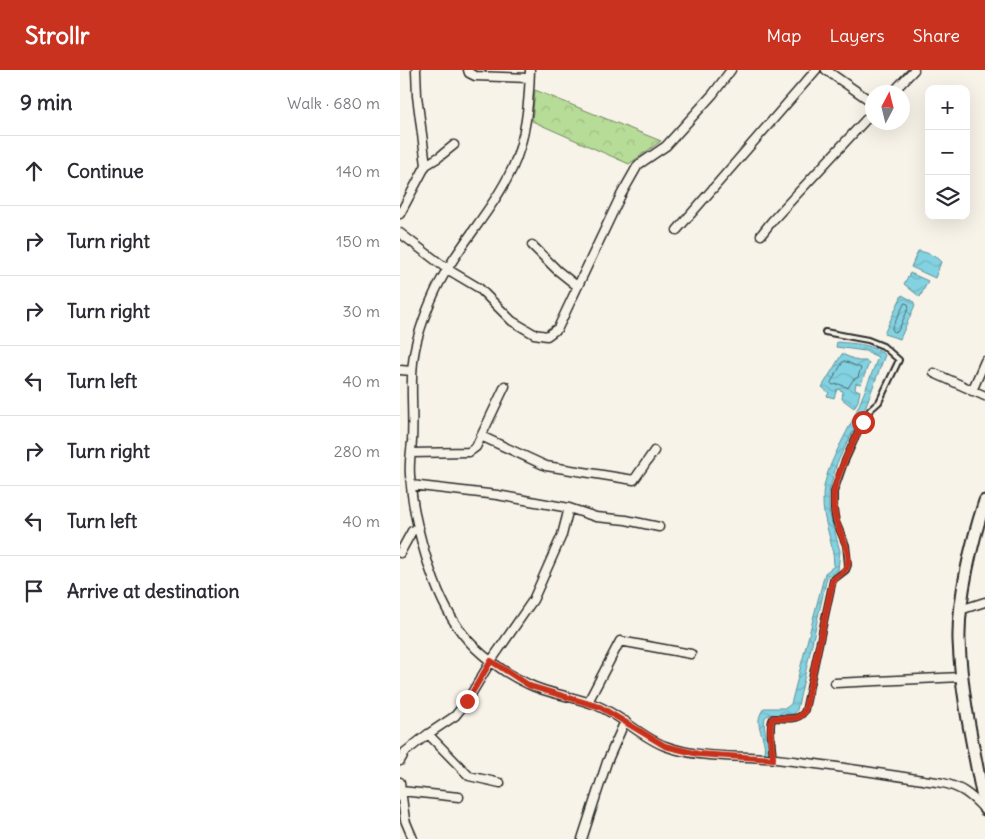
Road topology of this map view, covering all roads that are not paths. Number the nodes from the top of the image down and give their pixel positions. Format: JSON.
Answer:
{"nodes":[{"id":1,"x":416,"y":70,"type":"edge"},
{"id":2,"x":468,"y":70,"type":"edge"},
{"id":3,"x":731,"y":70,"type":"edge"},
{"id":4,"x":816,"y":70,"type":"edge"},
{"id":5,"x":826,"y":70,"type":"edge"},
{"id":6,"x":914,"y":70,"type":"edge"},
{"id":7,"x":530,"y":74,"type":"edge"},
{"id":8,"x":900,"y":85,"type":"edge"},
{"id":9,"x":865,"y":97,"type":"edge"},
{"id":10,"x":865,"y":121,"type":"edge"},
{"id":11,"x":454,"y":145,"type":"dead end"},
{"id":12,"x":426,"y":165,"type":"junction"},
{"id":13,"x":400,"y":214,"type":"edge"},
{"id":14,"x":677,"y":230,"type":"dead end"},
{"id":15,"x":400,"y":233,"type":"edge"},
{"id":16,"x":762,"y":235,"type":"dead end"},
{"id":17,"x":532,"y":245,"type":"dead end"},
{"id":18,"x":447,"y":269,"type":"junction"},
{"id":19,"x":577,"y":286,"type":"junction"},
{"id":20,"x":825,"y":332,"type":"dead end"},
{"id":21,"x":985,"y":361,"type":"edge"},
{"id":22,"x":400,"y":370,"type":"edge"},
{"id":23,"x":412,"y":371,"type":"junction"},
{"id":24,"x":934,"y":373,"type":"dead end"},
{"id":25,"x":505,"y":386,"type":"dead end"},
{"id":26,"x":972,"y":391,"type":"junction"},
{"id":27,"x":985,"y":396,"type":"edge"},
{"id":28,"x":481,"y":436,"type":"junction"},
{"id":29,"x":654,"y":451,"type":"dead end"},
{"id":30,"x":411,"y":453,"type":"junction"},
{"id":31,"x":411,"y":485,"type":"junction"},
{"id":32,"x":985,"y":501,"type":"edge"},
{"id":33,"x":569,"y":508,"type":"junction"},
{"id":34,"x":659,"y":527,"type":"dead end"},
{"id":35,"x":419,"y":528,"type":"junction"},
{"id":36,"x":400,"y":553,"type":"edge"},
{"id":37,"x":985,"y":602,"type":"edge"},
{"id":38,"x":960,"y":610,"type":"junction"},
{"id":39,"x":691,"y":654,"type":"dead end"},
{"id":40,"x":491,"y":661,"type":"junction"},
{"id":41,"x":961,"y":677,"type":"junction"},
{"id":42,"x":835,"y":683,"type":"dead end"},
{"id":43,"x":588,"y":702,"type":"junction"},
{"id":44,"x":625,"y":721,"type":"junction"},
{"id":45,"x":428,"y":734,"type":"junction"},
{"id":46,"x":773,"y":759,"type":"junction"},
{"id":47,"x":400,"y":761,"type":"edge"},
{"id":48,"x":400,"y":782,"type":"edge"},
{"id":49,"x":500,"y":783,"type":"dead end"},
{"id":50,"x":401,"y":791,"type":"edge"},
{"id":51,"x":459,"y":797,"type":"dead end"},
{"id":52,"x":401,"y":805,"type":"edge"},
{"id":53,"x":985,"y":810,"type":"edge"},
{"id":54,"x":413,"y":839,"type":"edge"},
{"id":55,"x":582,"y":839,"type":"edge"}],
"edges":[{"from":1,"to":12,"type":"street"},
{"from":2,"to":7,"type":"street"},
{"from":3,"to":19,"type":"street"},
{"from":4,"to":14,"type":"street"},
{"from":5,"to":9,"type":"street"},
{"from":6,"to":8,"type":"street"},
{"from":7,"to":18,"type":"street"},
{"from":10,"to":16,"type":"street"},
{"from":11,"to":12,"type":"street"},
{"from":12,"to":13,"type":"street"},
{"from":15,"to":18,"type":"street"},
{"from":17,"to":19,"type":"street"},
{"from":18,"to":19,"type":"street"},
{"from":18,"to":23,"type":"street"},
{"from":20,"to":46,"type":"lane"},
{"from":21,"to":26,"type":"street"},
{"from":22,"to":23,"type":"street"},
{"from":23,"to":30,"type":"street"},
{"from":24,"to":26,"type":"street"},
{"from":25,"to":28,"type":"street"},
{"from":26,"to":27,"type":"street"},
{"from":28,"to":29,"type":"street"},
{"from":28,"to":30,"type":"street"},
{"from":30,"to":31,"type":"street"},
{"from":31,"to":33,"type":"street"},
{"from":31,"to":35,"type":"street"},
{"from":32,"to":38,"type":"main road"},
{"from":33,"to":34,"type":"street"},
{"from":33,"to":40,"type":"street"},
{"from":35,"to":36,"type":"street"},
{"from":35,"to":40,"type":"street"},
{"from":37,"to":38,"type":"street"},
{"from":38,"to":41,"type":"main road"},
{"from":39,"to":43,"type":"street"},
{"from":40,"to":43,"type":"street"},
{"from":40,"to":45,"type":"street"},
{"from":41,"to":42,"type":"street"},
{"from":41,"to":53,"type":"main road"},
{"from":43,"to":44,"type":"street"},
{"from":44,"to":46,"type":"street"},
{"from":44,"to":55,"type":"street"},
{"from":45,"to":47,"type":"street"},
{"from":45,"to":49,"type":"street"},
{"from":46,"to":53,"type":"street"},
{"from":48,"to":50,"type":"street"},
{"from":50,"to":51,"type":"street"},
{"from":50,"to":52,"type":"street"},
{"from":52,"to":54,"type":"street"}]}
